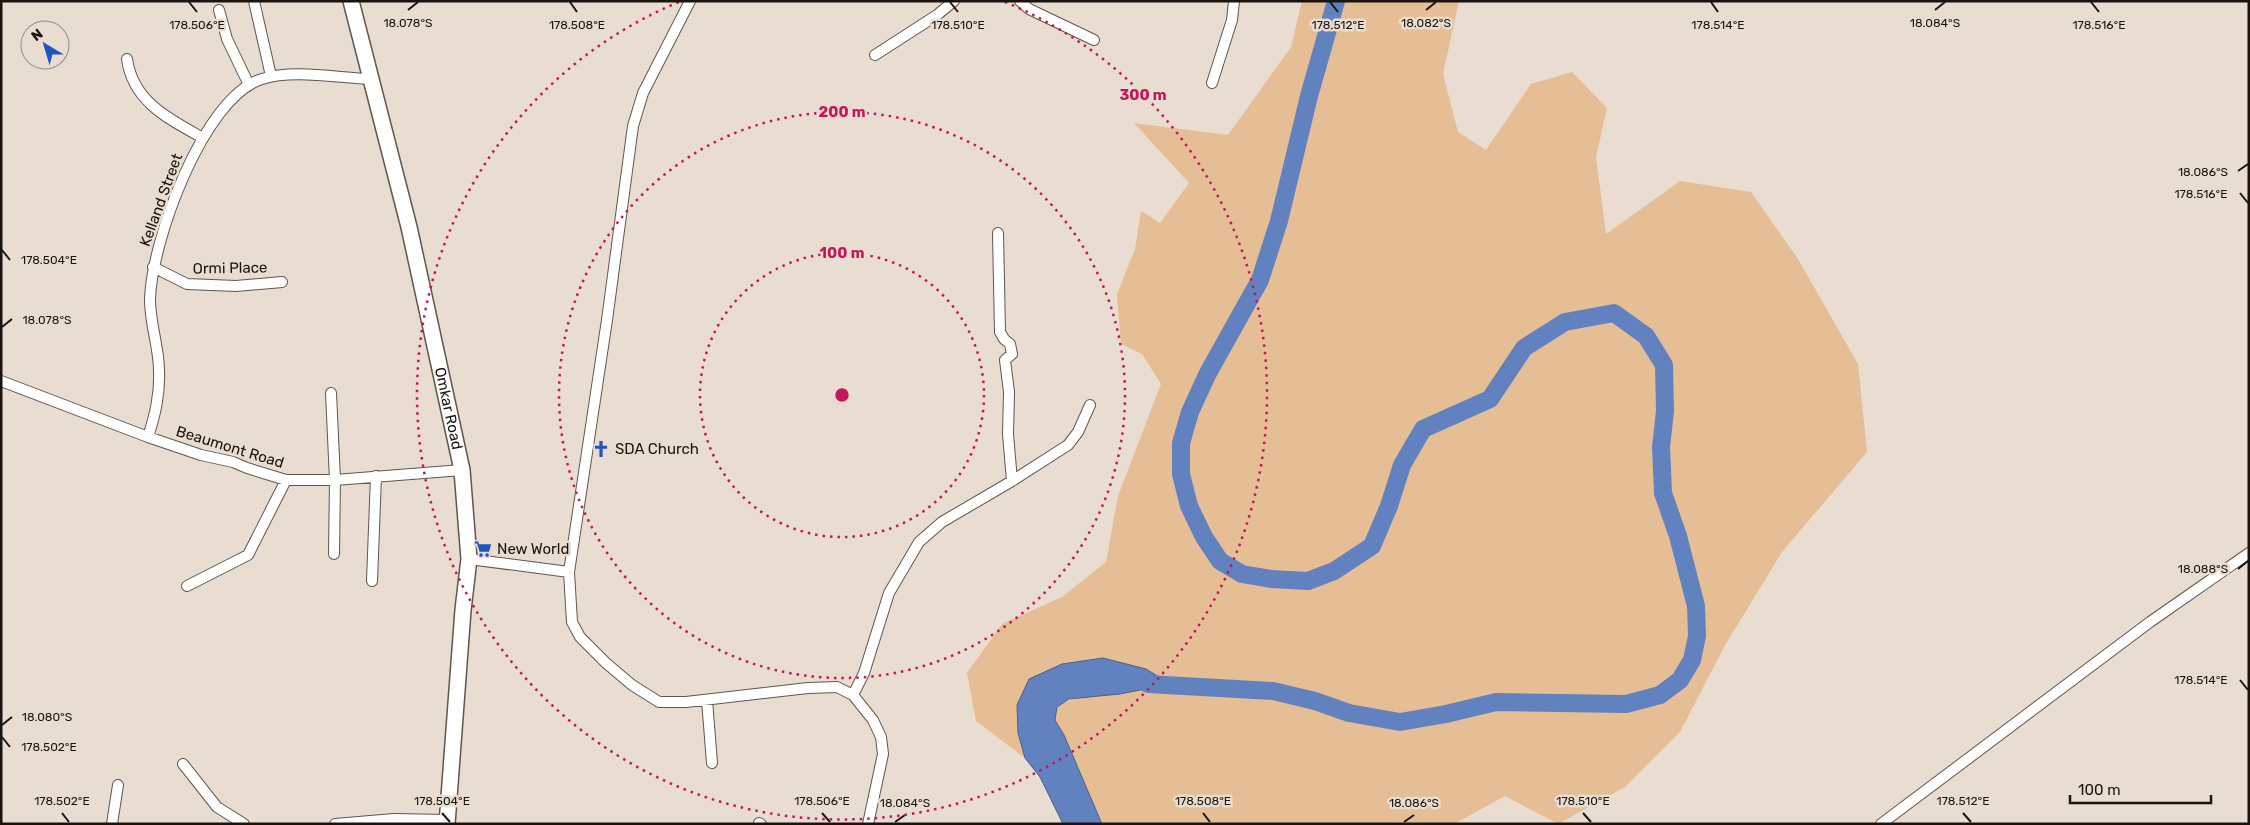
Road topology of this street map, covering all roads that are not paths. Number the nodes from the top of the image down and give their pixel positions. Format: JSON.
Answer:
{"nodes":[{"id":1,"x":254,"y":1,"type":"edge"},
{"id":2,"x":351,"y":1,"type":"edge"},
{"id":3,"x":690,"y":1,"type":"edge"},
{"id":4,"x":954,"y":1,"type":"edge"},
{"id":5,"x":1020,"y":1,"type":"edge"},
{"id":6,"x":1234,"y":1,"type":"edge"},
{"id":7,"x":219,"y":10,"type":"dead end"},
{"id":8,"x":1094,"y":40,"type":"dead end"},
{"id":9,"x":875,"y":55,"type":"dead end"},
{"id":10,"x":127,"y":59,"type":"dead end"},
{"id":11,"x":271,"y":76,"type":"junction"},
{"id":12,"x":371,"y":79,"type":"junction"},
{"id":13,"x":1212,"y":83,"type":"dead end"},
{"id":14,"x":249,"y":85,"type":"junction"},
{"id":15,"x":203,"y":138,"type":"junction"},
{"id":16,"x":998,"y":233,"type":"dead end"},
{"id":17,"x":153,"y":267,"type":"junction"},
{"id":18,"x":282,"y":282,"type":"dead end"},
{"id":19,"x":1,"y":381,"type":"edge"},
{"id":20,"x":332,"y":393,"type":"dead end"},
{"id":21,"x":1090,"y":405,"type":"dead end"},
{"id":22,"x":148,"y":437,"type":"junction"},
{"id":23,"x":462,"y":470,"type":"junction"},
{"id":24,"x":376,"y":476,"type":"junction"},
{"id":25,"x":286,"y":480,"type":"junction"},
{"id":26,"x":335,"y":480,"type":"junction"},
{"id":27,"x":1012,"y":481,"type":"junction"},
{"id":28,"x":2249,"y":553,"type":"edge"},
{"id":29,"x":334,"y":554,"type":"dead end"},
{"id":30,"x":470,"y":559,"type":"junction"},
{"id":31,"x":569,"y":572,"type":"junction"},
{"id":32,"x":372,"y":581,"type":"dead end"},
{"id":33,"x":187,"y":586,"type":"dead end"},
{"id":34,"x":852,"y":695,"type":"junction"},
{"id":35,"x":706,"y":700,"type":"junction"},
{"id":36,"x":712,"y":763,"type":"dead end"},
{"id":37,"x":184,"y":764,"type":"dead end"},
{"id":38,"x":118,"y":785,"type":"dead end"},
{"id":39,"x":447,"y":822,"type":"edge"},
{"id":40,"x":112,"y":824,"type":"edge"},
{"id":41,"x":244,"y":824,"type":"edge"},
{"id":42,"x":335,"y":824,"type":"edge"},
{"id":43,"x":868,"y":824,"type":"edge"},
{"id":44,"x":1881,"y":824,"type":"edge"}],
"edges":[{"from":1,"to":11,"type":"street"},
{"from":2,"to":12,"type":"street","name":"Omkar Road"},
{"from":3,"to":31,"type":"street"},
{"from":4,"to":9,"type":"street"},
{"from":5,"to":8,"type":"street"},
{"from":6,"to":13,"type":"street"},
{"from":7,"to":14,"type":"street"},
{"from":10,"to":15,"type":"street"},
{"from":11,"to":12,"type":"street","name":"Kelland Street"},
{"from":11,"to":14,"type":"street","name":"Kelland Street"},
{"from":12,"to":23,"type":"street","name":"Omkar Road"},
{"from":14,"to":15,"type":"street","name":"Kelland Street"},
{"from":15,"to":17,"type":"street","name":"Kelland Street"},
{"from":16,"to":27,"type":"street"},
{"from":17,"to":18,"type":"street","name":"Ormi Place"},
{"from":17,"to":22,"type":"street","name":"Kelland Street"},
{"from":19,"to":22,"type":"street","name":"Beaumont Road"},
{"from":20,"to":26,"type":"street"},
{"from":21,"to":27,"type":"street"},
{"from":22,"to":25,"type":"street","name":"Beaumont Road"},
{"from":23,"to":24,"type":"street","name":"Beaumont Road"},
{"from":23,"to":30,"type":"street","name":"Omkar Road"},
{"from":24,"to":26,"type":"street","name":"Beaumont Road"},
{"from":24,"to":32,"type":"street"},
{"from":25,"to":26,"type":"street","name":"Beaumont Road"},
{"from":25,"to":33,"type":"street"},
{"from":26,"to":29,"type":"street"},
{"from":27,"to":34,"type":"street"},
{"from":28,"to":44,"type":"street"},
{"from":30,"to":31,"type":"street"},
{"from":30,"to":39,"type":"street","name":"Omkar Road"},
{"from":31,"to":35,"type":"street"},
{"from":34,"to":35,"type":"street"},
{"from":34,"to":43,"type":"street"},
{"from":35,"to":36,"type":"street"},
{"from":37,"to":41,"type":"street"},
{"from":38,"to":40,"type":"street"},
{"from":39,"to":42,"type":"street"}]}
